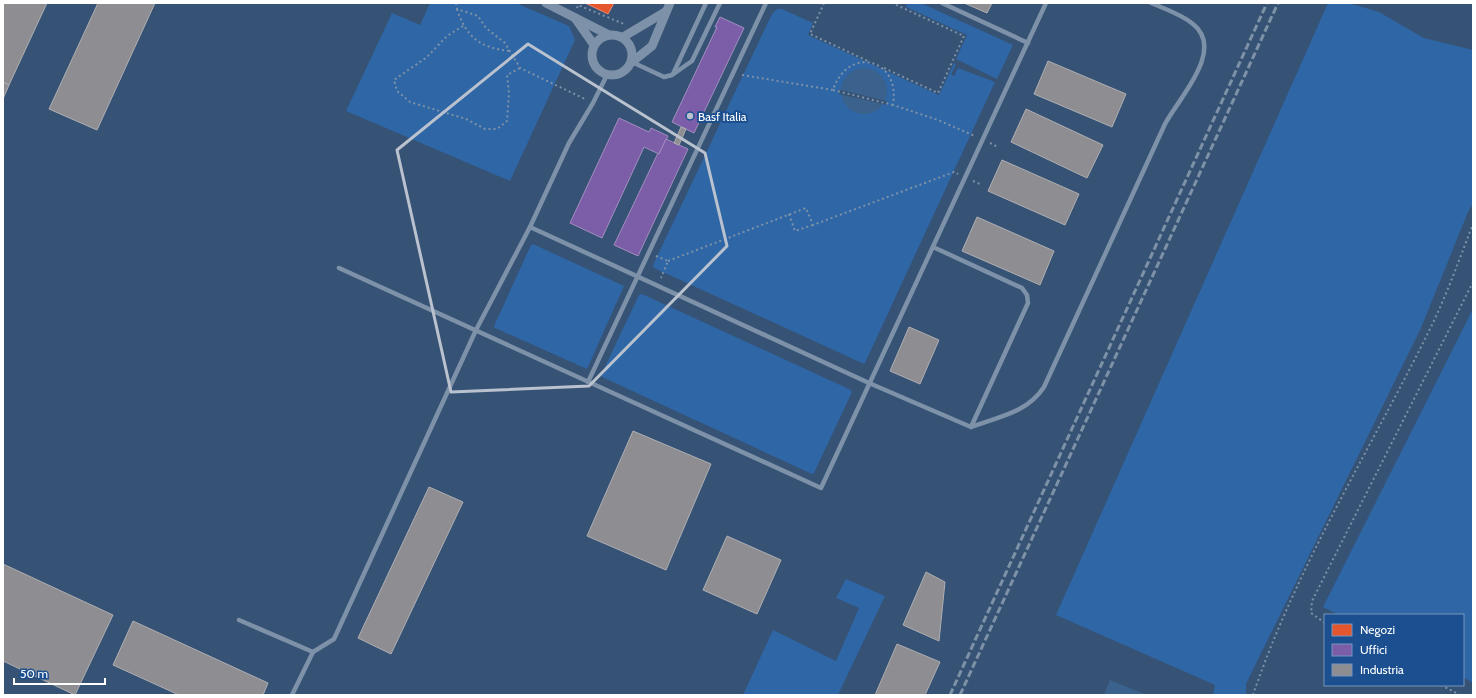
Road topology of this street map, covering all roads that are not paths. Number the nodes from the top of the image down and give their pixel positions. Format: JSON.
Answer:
{"nodes":[{"id":1,"x":546,"y":3,"type":"edge"},
{"id":2,"x":670,"y":3,"type":"edge"},
{"id":3,"x":706,"y":3,"type":"edge"},
{"id":4,"x":720,"y":3,"type":"edge"},
{"id":5,"x":766,"y":3,"type":"edge"},
{"id":6,"x":942,"y":3,"type":"edge"},
{"id":7,"x":1046,"y":3,"type":"edge"},
{"id":8,"x":1151,"y":3,"type":"edge"},
{"id":9,"x":665,"y":12,"type":"junction"},
{"id":10,"x":574,"y":16,"type":"junction"},
{"id":11,"x":609,"y":35,"type":"junction"},
{"id":12,"x":623,"y":37,"type":"junction"},
{"id":13,"x":1028,"y":43,"type":"junction"},
{"id":14,"x":594,"y":45,"type":"junction"},
{"id":15,"x":632,"y":62,"type":"junction"},
{"id":16,"x":607,"y":75,"type":"junction"},
{"id":17,"x":672,"y":76,"type":"junction"},
{"id":18,"x":530,"y":227,"type":"junction"},
{"id":19,"x":933,"y":247,"type":"junction"},
{"id":20,"x":340,"y":268,"type":"dead end"},
{"id":21,"x":638,"y":276,"type":"junction"},
{"id":22,"x":476,"y":330,"type":"junction"},
{"id":23,"x":588,"y":382,"type":"junction"},
{"id":24,"x":869,"y":383,"type":"junction"},
{"id":25,"x":971,"y":427,"type":"junction"},
{"id":26,"x":239,"y":620,"type":"dead end"},
{"id":27,"x":313,"y":652,"type":"junction"},
{"id":28,"x":292,"y":695,"type":"edge"}],
"edges":[{"from":1,"to":10,"type":"street"},
{"from":2,"to":9,"type":"street"},
{"from":3,"to":17,"type":"lane"},
{"from":4,"to":17,"type":"lane"},
{"from":5,"to":21,"type":"lane"},
{"from":6,"to":13,"type":"lane"},
{"from":7,"to":13,"type":"lane"},
{"from":8,"to":25,"type":"lane"},
{"from":9,"to":12,"type":"street"},
{"from":9,"to":15,"type":"street"},
{"from":10,"to":11,"type":"street"},
{"from":10,"to":14,"type":"street"},
{"from":11,"to":12,"type":"street"},
{"from":11,"to":14,"type":"street"},
{"from":12,"to":15,"type":"street"},
{"from":13,"to":19,"type":"lane"},
{"from":14,"to":16,"type":"street"},
{"from":15,"to":16,"type":"street"},
{"from":15,"to":17,"type":"lane"},
{"from":16,"to":18,"type":"lane"},
{"from":18,"to":21,"type":"lane"},
{"from":18,"to":22,"type":"lane"},
{"from":19,"to":24,"type":"lane"},
{"from":19,"to":25,"type":"lane"},
{"from":20,"to":22,"type":"lane"},
{"from":21,"to":23,"type":"lane"},
{"from":21,"to":24,"type":"lane"},
{"from":22,"to":23,"type":"lane"},
{"from":22,"to":27,"type":"lane"},
{"from":23,"to":24,"type":"lane"},
{"from":24,"to":25,"type":"lane"},
{"from":26,"to":27,"type":"lane"},
{"from":27,"to":28,"type":"lane"}]}
